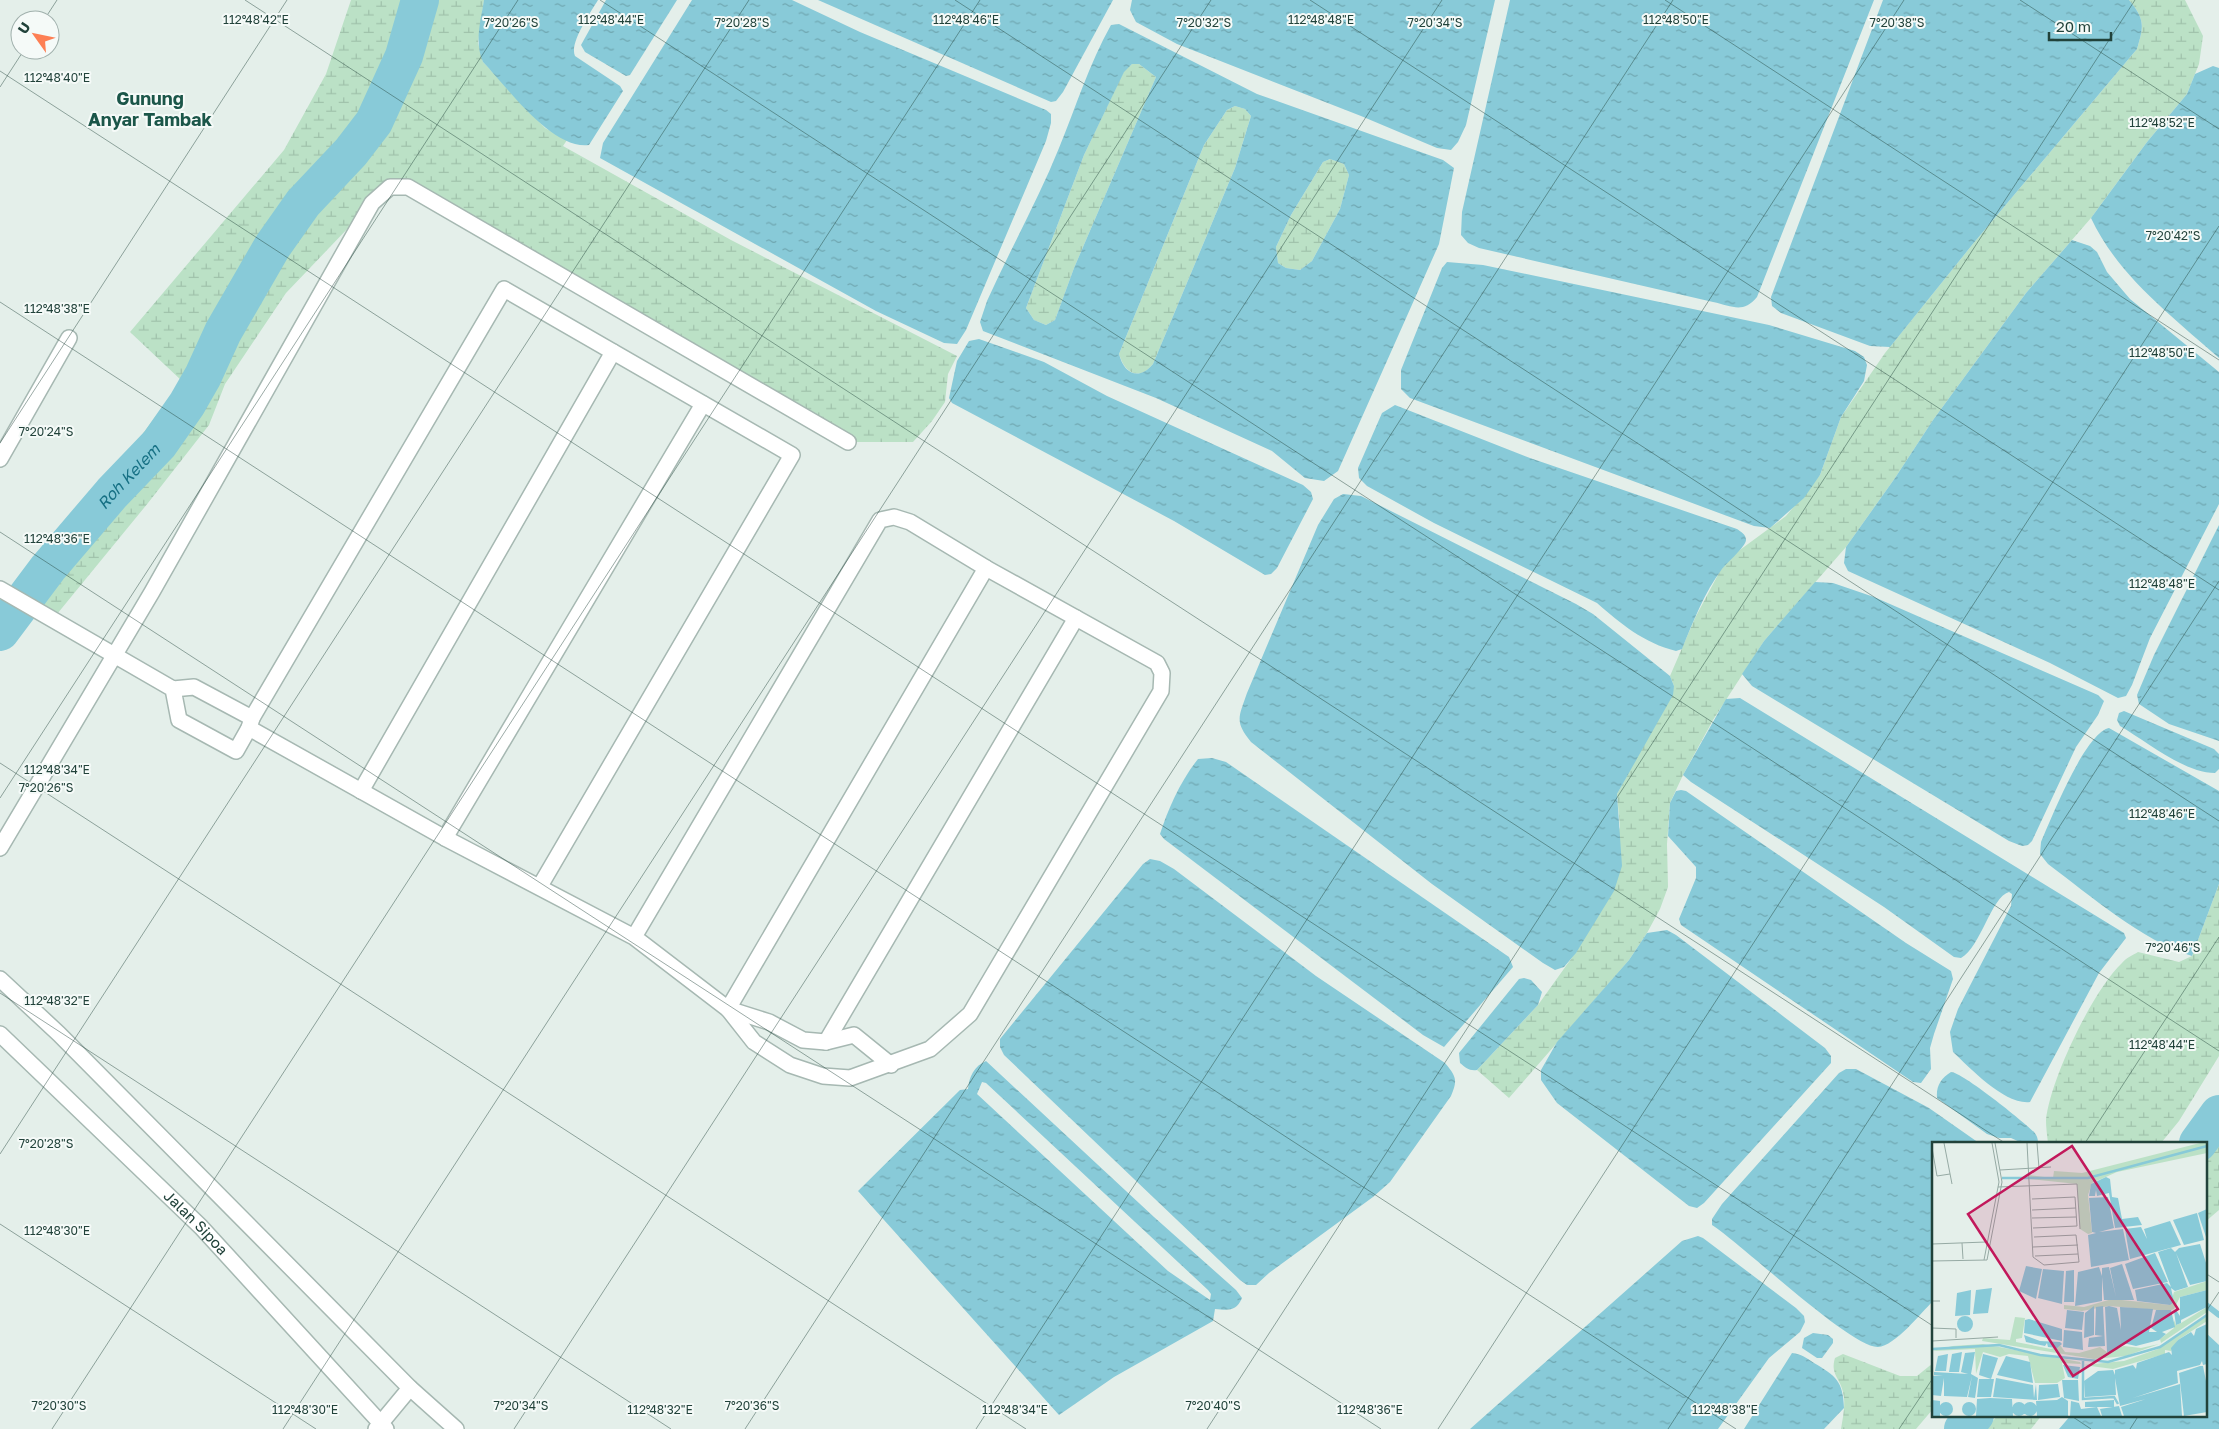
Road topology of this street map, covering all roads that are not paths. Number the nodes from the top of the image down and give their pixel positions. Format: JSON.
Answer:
{"nodes":[{"id":1,"x":69,"y":338,"type":"dead end"},
{"id":2,"x":613,"y":352,"type":"junction"},
{"id":3,"x":703,"y":404,"type":"junction"},
{"id":4,"x":848,"y":442,"type":"dead end"},
{"id":5,"x":0,"y":457,"type":"edge"},
{"id":6,"x":986,"y":568,"type":"junction"},
{"id":7,"x":0,"y":589,"type":"edge"},
{"id":8,"x":1076,"y":618,"type":"junction"},
{"id":9,"x":115,"y":654,"type":"junction"},
{"id":10,"x":173,"y":689,"type":"junction"},
{"id":11,"x":251,"y":723,"type":"junction"},
{"id":12,"x":361,"y":790,"type":"junction"},
{"id":13,"x":444,"y":838,"type":"junction"},
{"id":14,"x":0,"y":848,"type":"edge"},
{"id":15,"x":540,"y":886,"type":"junction"},
{"id":16,"x":634,"y":937,"type":"junction"},
{"id":17,"x":0,"y":979,"type":"edge"},
{"id":18,"x":728,"y":1009,"type":"junction"},
{"id":19,"x":0,"y":1034,"type":"edge"},
{"id":20,"x":826,"y":1042,"type":"junction"},
{"id":21,"x":891,"y":1064,"type":"junction"},
{"id":22,"x":410,"y":1388,"type":"junction"},
{"id":23,"x":380,"y":1427,"type":"edge"},
{"id":24,"x":456,"y":1429,"type":"edge"}],
"edges":[{"from":1,"to":5,"type":"street"},
{"from":2,"to":3,"type":"street"},
{"from":2,"to":11,"type":"street"},
{"from":2,"to":12,"type":"street"},
{"from":3,"to":13,"type":"street"},
{"from":3,"to":15,"type":"street"},
{"from":4,"to":9,"type":"street"},
{"from":6,"to":8,"type":"street"},
{"from":6,"to":16,"type":"street"},
{"from":6,"to":18,"type":"street"},
{"from":7,"to":9,"type":"street"},
{"from":8,"to":20,"type":"street"},
{"from":8,"to":21,"type":"street"},
{"from":9,"to":10,"type":"street"},
{"from":9,"to":14,"type":"street"},
{"from":10,"to":11,"type":"street"},
{"from":10,"to":11,"type":"street"},
{"from":11,"to":12,"type":"street"},
{"from":12,"to":13,"type":"street"},
{"from":13,"to":15,"type":"street"},
{"from":15,"to":16,"type":"street"},
{"from":16,"to":18,"type":"street"},
{"from":17,"to":22,"type":"street"},
{"from":18,"to":20,"type":"street"},
{"from":18,"to":21,"type":"street"},
{"from":19,"to":23,"type":"street","name":"Jalan Sipoa"},
{"from":20,"to":21,"type":"street"},
{"from":22,"to":23,"type":"street","name":"Jalan Sipoa"},
{"from":22,"to":24,"type":"street"}]}
